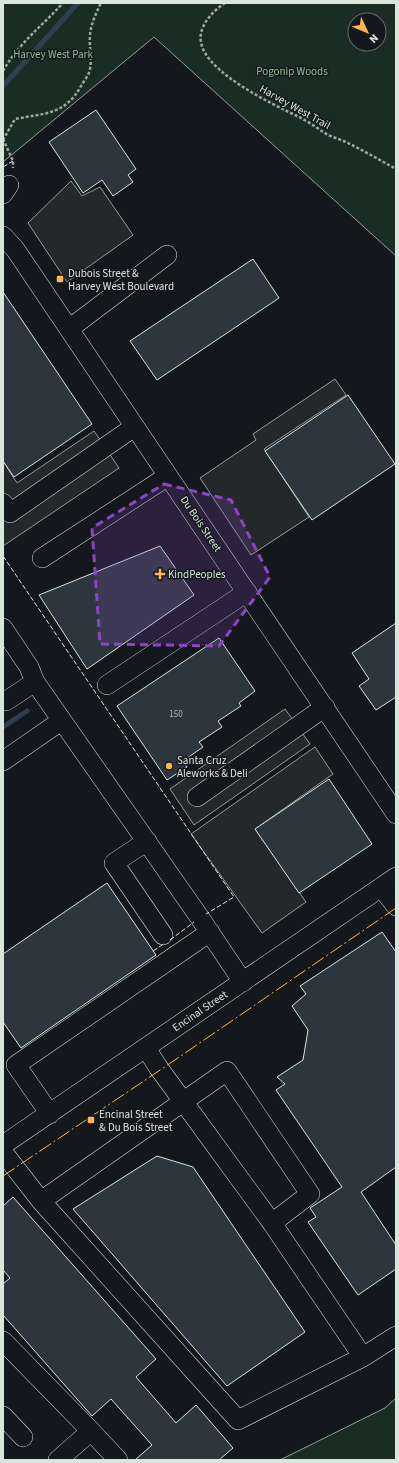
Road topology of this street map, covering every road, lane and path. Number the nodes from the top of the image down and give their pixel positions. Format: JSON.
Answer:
{"nodes":[{"id":1,"x":63,"y":3,"type":"edge"},
{"id":2,"x":101,"y":3,"type":"edge"},
{"id":3,"x":225,"y":3,"type":"edge"},
{"id":4,"x":3,"y":71,"type":"edge"},
{"id":5,"x":3,"y":140,"type":"edge"},
{"id":6,"x":396,"y":169,"type":"edge"},
{"id":7,"x":8,"y":182,"type":"edge"},
{"id":8,"x":3,"y":236,"type":"edge"},
{"id":9,"x":167,"y":256,"type":"dead end"},
{"id":10,"x":68,"y":329,"type":"junction"},
{"id":11,"x":134,"y":427,"type":"junction"},
{"id":12,"x":168,"y":476,"type":"junction"},
{"id":13,"x":3,"y":503,"type":"edge"},
{"id":14,"x":42,"y":558,"type":"dead end"},
{"id":15,"x":247,"y":592,"type":"junction"},
{"id":16,"x":3,"y":628,"type":"edge"},
{"id":17,"x":35,"y":682,"type":"junction"},
{"id":18,"x":107,"y":685,"type":"dead end"},
{"id":19,"x":3,"y":700,"type":"edge"},
{"id":20,"x":325,"y":707,"type":"junction"},
{"id":21,"x":61,"y":722,"type":"junction"},
{"id":22,"x":3,"y":761,"type":"edge"},
{"id":23,"x":197,"y":797,"type":"dead end"},
{"id":24,"x":396,"y":814,"type":"edge"},
{"id":25,"x":147,"y":841,"type":"junction"},
{"id":26,"x":389,"y":882,"type":"edge"},
{"id":27,"x":396,"y":906,"type":"edge"},
{"id":28,"x":210,"y":932,"type":"junction"},
{"id":29,"x":163,"y":935,"type":"dead end"},
{"id":30,"x":243,"y":982,"type":"junction"},
{"id":31,"x":146,"y":1048,"type":"junction"},
{"id":32,"x":183,"y":1101,"type":"junction"},
{"id":33,"x":50,"y":1114,"type":"junction"},
{"id":34,"x":3,"y":1145,"type":"edge"},
{"id":35,"x":3,"y":1152,"type":"edge"},
{"id":36,"x":41,"y":1201,"type":"junction"},
{"id":37,"x":272,"y":1222,"type":"junction"},
{"id":38,"x":396,"y":1336,"type":"edge"},
{"id":39,"x":3,"y":1341,"type":"edge"},
{"id":40,"x":363,"y":1357,"type":"junction"},
{"id":41,"x":3,"y":1416,"type":"edge"},
{"id":42,"x":91,"y":1431,"type":"junction"},
{"id":43,"x":22,"y":1438,"type":"dead end"},
{"id":44,"x":58,"y":1460,"type":"edge"},
{"id":45,"x":118,"y":1460,"type":"edge"}],
"edges":[{"from":1,"to":4,"type":"path"},
{"from":2,"to":5,"type":"path"},
{"from":3,"to":6,"type":"path","name":"Harvey West Trail"},
{"from":5,"to":7,"type":"path"},
{"from":8,"to":10,"type":"street","name":"Du Bois Street"},
{"from":9,"to":10,"type":"street"},
{"from":10,"to":11,"type":"street","name":"Du Bois Street"},
{"from":11,"to":12,"type":"street","name":"Du Bois Street"},
{"from":11,"to":13,"type":"street"},
{"from":12,"to":14,"type":"street"},
{"from":12,"to":15,"type":"street","name":"Du Bois Street"},
{"from":15,"to":18,"type":"street"},
{"from":15,"to":20,"type":"street","name":"Du Bois Street"},
{"from":16,"to":17,"type":"street"},
{"from":17,"to":19,"type":"street"},
{"from":17,"to":21,"type":"street"},
{"from":20,"to":23,"type":"street"},
{"from":20,"to":24,"type":"street","name":"Du Bois Street"},
{"from":21,"to":22,"type":"street"},
{"from":21,"to":25,"type":"street"},
{"from":25,"to":28,"type":"street"},
{"from":25,"to":29,"type":"street"},
{"from":26,"to":27,"type":"street"},
{"from":26,"to":30,"type":"street","name":"Encinal Street"},
{"from":28,"to":30,"type":"street"},
{"from":28,"to":33,"type":"street"},
{"from":30,"to":31,"type":"street","name":"Encinal Street"},
{"from":31,"to":32,"type":"street"},
{"from":31,"to":33,"type":"street","name":"Encinal Street"},
{"from":32,"to":36,"type":"street"},
{"from":32,"to":37,"type":"street"},
{"from":32,"to":37,"type":"street"},
{"from":33,"to":34,"type":"street","name":"Encinal Street"},
{"from":35,"to":36,"type":"street"},
{"from":36,"to":40,"type":"street"},
{"from":37,"to":40,"type":"street"},
{"from":38,"to":40,"type":"street"},
{"from":39,"to":42,"type":"street"},
{"from":41,"to":43,"type":"street"},
{"from":42,"to":44,"type":"street"},
{"from":42,"to":45,"type":"street"}]}
